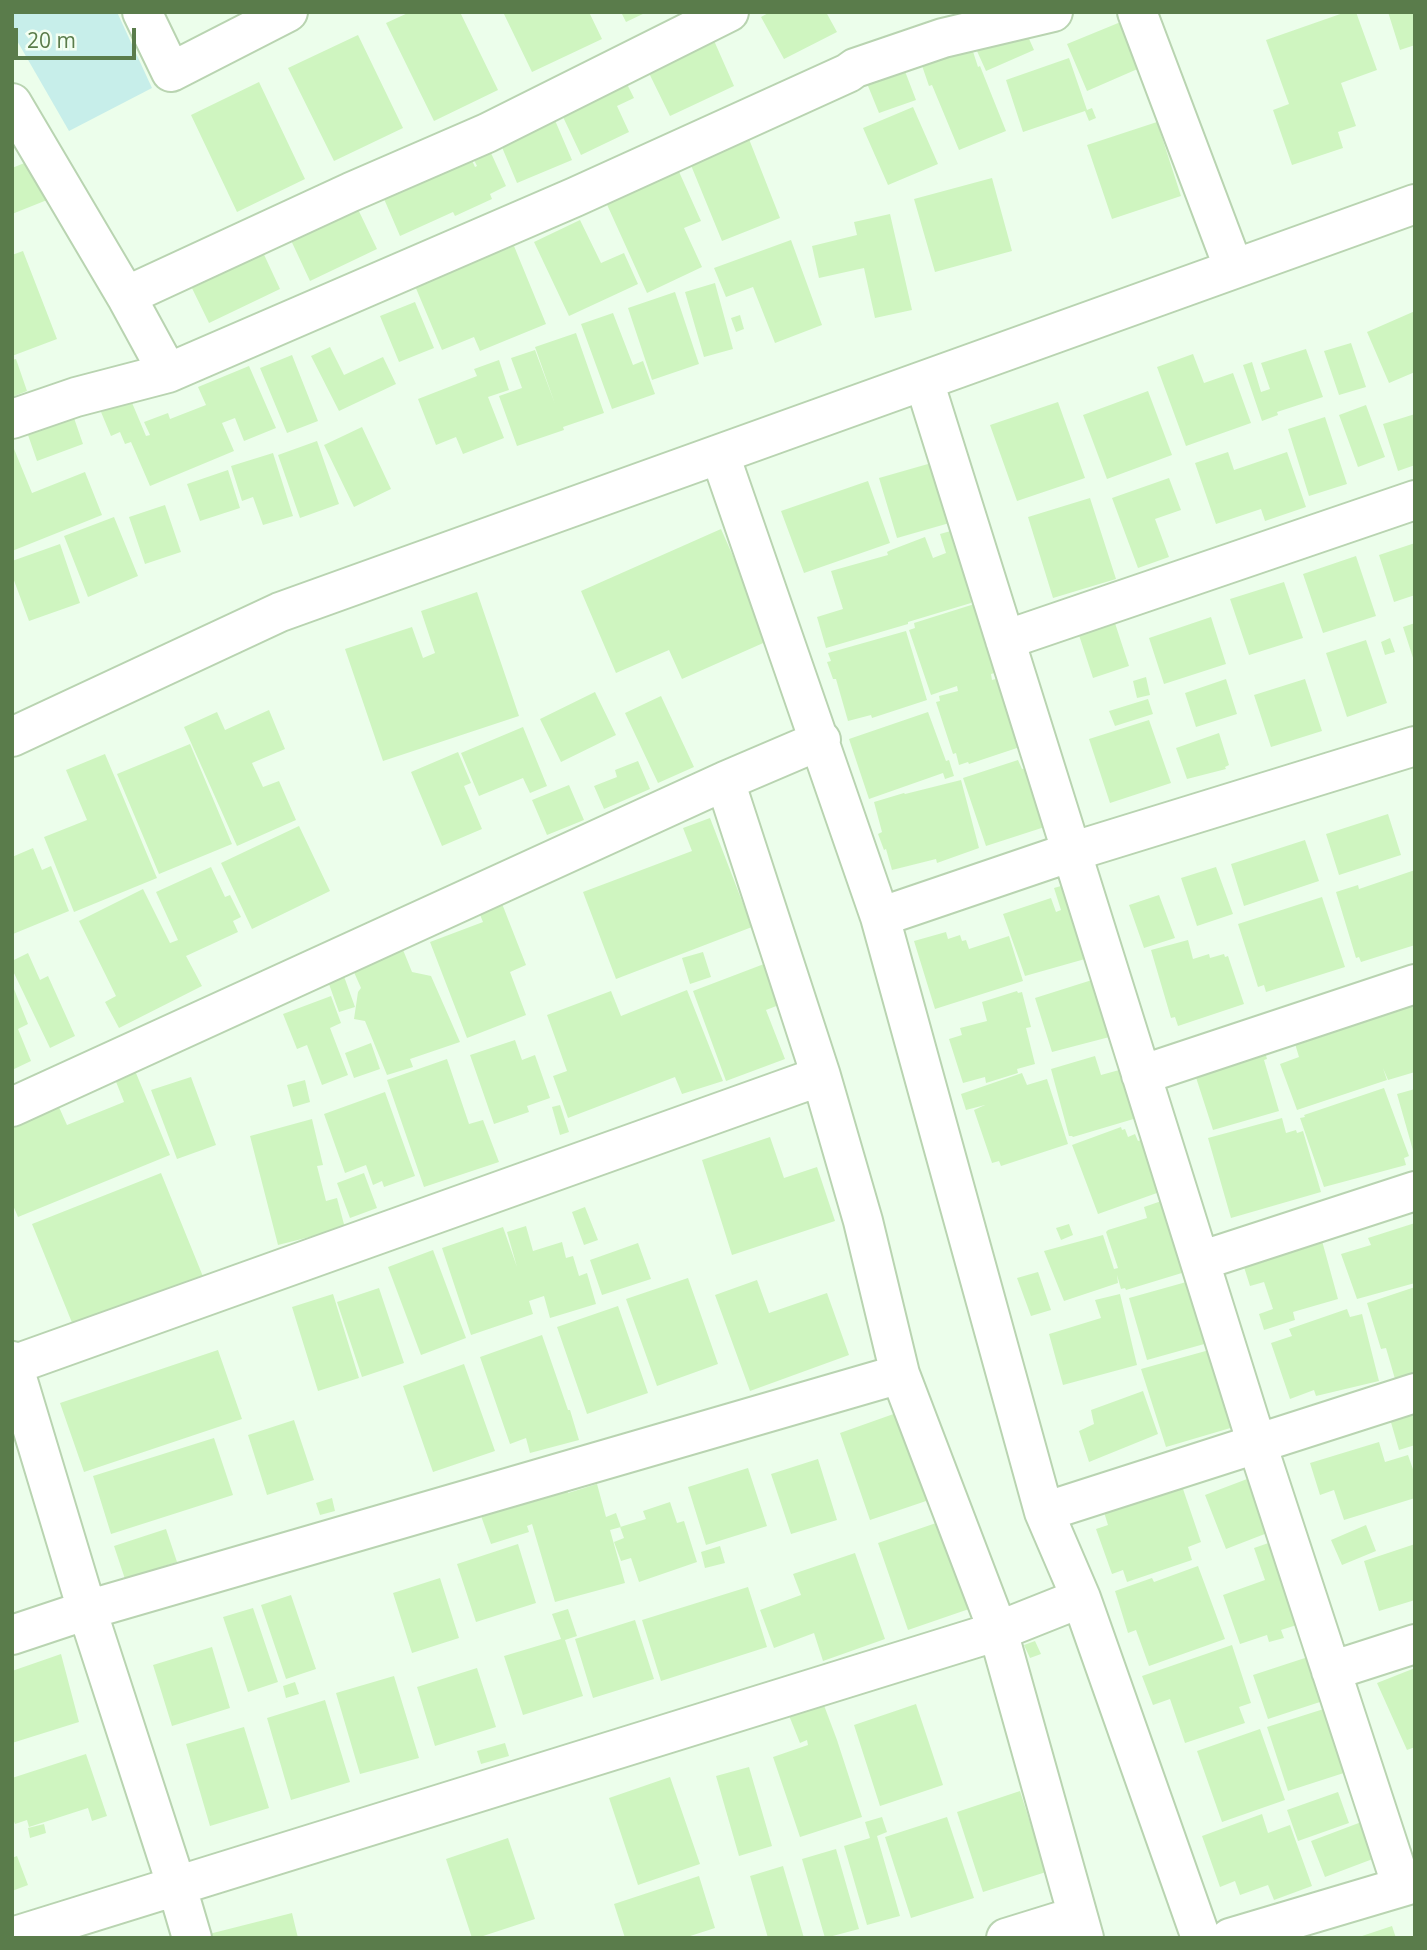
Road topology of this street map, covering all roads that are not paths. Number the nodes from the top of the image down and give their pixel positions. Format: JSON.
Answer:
{"nodes":[{"id":1,"x":142,"y":12,"type":"edge"},
{"id":2,"x":288,"y":12,"type":"edge"},
{"id":3,"x":729,"y":12,"type":"edge"},
{"id":4,"x":1053,"y":12,"type":"edge"},
{"id":5,"x":1137,"y":12,"type":"edge"},
{"id":6,"x":12,"y":103,"type":"edge"},
{"id":7,"x":1415,"y":204,"type":"edge"},
{"id":8,"x":1234,"y":269,"type":"junction"},
{"id":9,"x":125,"y":296,"type":"junction"},
{"id":10,"x":168,"y":373,"type":"junction"},
{"id":11,"x":924,"y":381,"type":"junction"},
{"id":12,"x":12,"y":419,"type":"edge"},
{"id":13,"x":720,"y":455,"type":"junction"},
{"id":14,"x":1415,"y":500,"type":"edge"},
{"id":15,"x":1005,"y":640,"type":"junction"},
{"id":16,"x":12,"y":737,"type":"edge"},
{"id":17,"x":821,"y":740,"type":"junction"},
{"id":18,"x":1415,"y":746,"type":"edge"},
{"id":19,"x":725,"y":781,"type":"junction"},
{"id":20,"x":1071,"y":852,"type":"junction"},
{"id":21,"x":880,"y":917,"type":"junction"},
{"id":22,"x":1415,"y":984,"type":"edge"},
{"id":23,"x":1141,"y":1074,"type":"junction"},
{"id":24,"x":821,"y":1076,"type":"junction"},
{"id":25,"x":12,"y":1107,"type":"edge"},
{"id":26,"x":1415,"y":1191,"type":"edge"},
{"id":27,"x":1200,"y":1261,"type":"junction"},
{"id":28,"x":13,"y":1363,"type":"edge"},
{"id":29,"x":900,"y":1374,"type":"junction"},
{"id":30,"x":1415,"y":1393,"type":"edge"},
{"id":31,"x":1258,"y":1444,"type":"junction"},
{"id":32,"x":1044,"y":1512,"type":"junction"},
{"id":33,"x":1081,"y":1598,"type":"junction"},
{"id":34,"x":87,"y":1610,"type":"junction"},
{"id":35,"x":998,"y":1631,"type":"junction"},
{"id":36,"x":12,"y":1635,"type":"edge"},
{"id":37,"x":1415,"y":1644,"type":"edge"},
{"id":38,"x":1332,"y":1671,"type":"junction"},
{"id":39,"x":1408,"y":1885,"type":"edge"},
{"id":40,"x":177,"y":1887,"type":"junction"},
{"id":41,"x":1081,"y":1927,"type":"edge"},
{"id":42,"x":12,"y":1937,"type":"edge"},
{"id":43,"x":191,"y":1938,"type":"edge"},
{"id":44,"x":1006,"y":1938,"type":"edge"},
{"id":45,"x":1201,"y":1938,"type":"edge"},
{"id":46,"x":1230,"y":1938,"type":"edge"}],
"edges":[{"from":1,"to":2,"type":"street"},
{"from":3,"to":9,"type":"street"},
{"from":4,"to":10,"type":"street"},
{"from":5,"to":8,"type":"street"},
{"from":6,"to":9,"type":"street"},
{"from":7,"to":8,"type":"street"},
{"from":8,"to":11,"type":"street"},
{"from":9,"to":10,"type":"street"},
{"from":10,"to":12,"type":"street"},
{"from":11,"to":13,"type":"street"},
{"from":11,"to":15,"type":"street"},
{"from":13,"to":16,"type":"street"},
{"from":13,"to":17,"type":"street"},
{"from":14,"to":15,"type":"street"},
{"from":15,"to":20,"type":"street"},
{"from":17,"to":19,"type":"street"},
{"from":17,"to":21,"type":"street"},
{"from":18,"to":20,"type":"street"},
{"from":19,"to":24,"type":"street"},
{"from":19,"to":25,"type":"street"},
{"from":20,"to":21,"type":"street"},
{"from":20,"to":23,"type":"street"},
{"from":21,"to":32,"type":"street"},
{"from":22,"to":23,"type":"street"},
{"from":23,"to":27,"type":"street"},
{"from":24,"to":28,"type":"street"},
{"from":24,"to":29,"type":"street"},
{"from":26,"to":27,"type":"street"},
{"from":27,"to":31,"type":"street"},
{"from":28,"to":34,"type":"street"},
{"from":29,"to":34,"type":"street"},
{"from":29,"to":35,"type":"street"},
{"from":30,"to":31,"type":"street"},
{"from":31,"to":32,"type":"street"},
{"from":31,"to":38,"type":"street"},
{"from":32,"to":33,"type":"street"},
{"from":33,"to":35,"type":"street"},
{"from":33,"to":45,"type":"street"},
{"from":34,"to":36,"type":"street"},
{"from":34,"to":40,"type":"street"},
{"from":35,"to":40,"type":"street"},
{"from":35,"to":41,"type":"street"},
{"from":37,"to":38,"type":"street"},
{"from":38,"to":39,"type":"street"},
{"from":39,"to":46,"type":"street"},
{"from":40,"to":42,"type":"street"},
{"from":40,"to":43,"type":"street"},
{"from":41,"to":44,"type":"street"}]}
